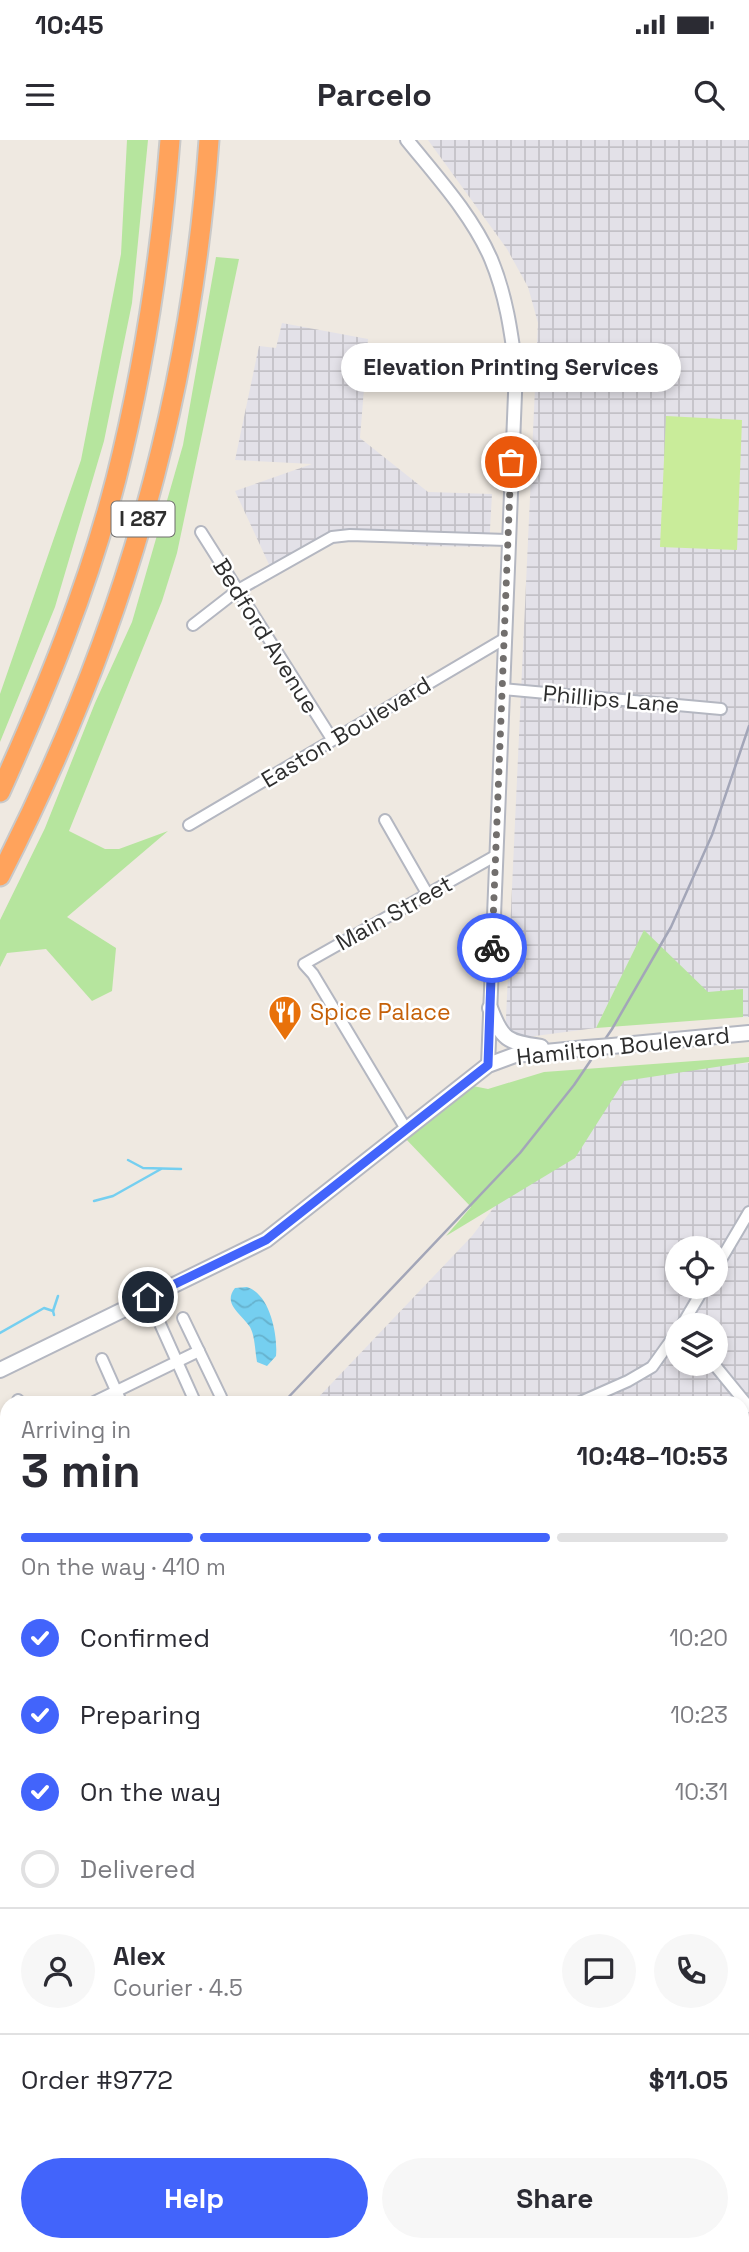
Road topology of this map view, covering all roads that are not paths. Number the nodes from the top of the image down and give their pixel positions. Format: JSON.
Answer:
{"nodes":[{"id":1,"x":170,"y":140,"type":"edge"},
{"id":2,"x":209,"y":140,"type":"edge"},
{"id":3,"x":407,"y":140,"type":"edge"},
{"id":4,"x":201,"y":532,"type":"dead end"},
{"id":5,"x":507,"y":540,"type":"junction"},
{"id":6,"x":239,"y":590,"type":"junction"},
{"id":7,"x":193,"y":625,"type":"dead end"},
{"id":8,"x":504,"y":639,"type":"junction"},
{"id":9,"x":502,"y":689,"type":"junction"},
{"id":10,"x":721,"y":709,"type":"dead end"},
{"id":11,"x":332,"y":740,"type":"junction"},
{"id":12,"x":0,"y":792,"type":"edge"},
{"id":13,"x":384,"y":820,"type":"dead end"},
{"id":14,"x":189,"y":825,"type":"dead end"},
{"id":15,"x":495,"y":856,"type":"junction"},
{"id":16,"x":0,"y":876,"type":"edge"},
{"id":17,"x":428,"y":895,"type":"junction"},
{"id":18,"x":490,"y":1008,"type":"junction"},
{"id":19,"x":749,"y":1033,"type":"edge"},
{"id":20,"x":563,"y":1051,"type":"junction"},
{"id":21,"x":488,"y":1065,"type":"junction"},
{"id":22,"x":406,"y":1129,"type":"junction"},
{"id":23,"x":749,"y":1212,"type":"edge"},
{"id":24,"x":728,"y":1248,"type":"edge"},
{"id":25,"x":148,"y":1297,"type":"junction"},
{"id":26,"x":183,"y":1318,"type":"dead end"},
{"id":27,"x":665,"y":1349,"type":"edge"},
{"id":28,"x":199,"y":1351,"type":"junction"},
{"id":29,"x":102,"y":1359,"type":"dead end"},
{"id":30,"x":176,"y":1361,"type":"junction"},
{"id":31,"x":0,"y":1370,"type":"edge"},
{"id":32,"x":723,"y":1376,"type":"edge"},
{"id":33,"x":116,"y":1391,"type":"junction"},
{"id":34,"x":106,"y":1396,"type":"edge"},
{"id":35,"x":118,"y":1396,"type":"edge"},
{"id":36,"x":191,"y":1396,"type":"edge"},
{"id":37,"x":221,"y":1396,"type":"edge"},
{"id":38,"x":594,"y":1396,"type":"edge"},
{"id":39,"x":739,"y":1396,"type":"edge"}],
"edges":[{"from":1,"to":12,"type":"highway","number":"I 287"},
{"from":2,"to":16,"type":"highway","number":"I 287"},
{"from":3,"to":5,"type":"street","name":"Hamilton Boulevard"},
{"from":4,"to":6,"type":"street","name":"Bedford Avenue"},
{"from":5,"to":6,"type":"street"},
{"from":5,"to":8,"type":"street","name":"Hamilton Boulevard"},
{"from":6,"to":7,"type":"street"},
{"from":6,"to":11,"type":"street","name":"Bedford Avenue"},
{"from":8,"to":9,"type":"street","name":"Hamilton Boulevard"},
{"from":8,"to":11,"type":"street","name":"Easton Boulevard"},
{"from":9,"to":10,"type":"street","name":"Phillips Lane"},
{"from":9,"to":15,"type":"street","name":"Hamilton Boulevard"},
{"from":11,"to":14,"type":"street","name":"Easton Boulevard"},
{"from":13,"to":17,"type":"street"},
{"from":15,"to":17,"type":"street","name":"Main Street"},
{"from":15,"to":18,"type":"street","name":"Hamilton Boulevard"},
{"from":17,"to":22,"type":"street","name":"Main Street"},
{"from":18,"to":20,"type":"main road"},
{"from":18,"to":21,"type":"street","name":"Hamilton Boulevard"},
{"from":19,"to":20,"type":"main road","name":"Hamilton Boulevard","bridge":true},
{"from":20,"to":21,"type":"main road","name":"Hamilton Boulevard"},
{"from":21,"to":22,"type":"main road"},
{"from":22,"to":25,"type":"main road"},
{"from":23,"to":24,"type":"street"},
{"from":25,"to":30,"type":"street"},
{"from":25,"to":31,"type":"main road"},
{"from":26,"to":28,"type":"street"},
{"from":27,"to":38,"type":"street"},
{"from":28,"to":30,"type":"street"},
{"from":28,"to":37,"type":"street"},
{"from":29,"to":33,"type":"street"},
{"from":30,"to":33,"type":"street"},
{"from":30,"to":36,"type":"street"},
{"from":32,"to":39,"type":"street"},
{"from":33,"to":34,"type":"street"},
{"from":33,"to":35,"type":"street"}]}
